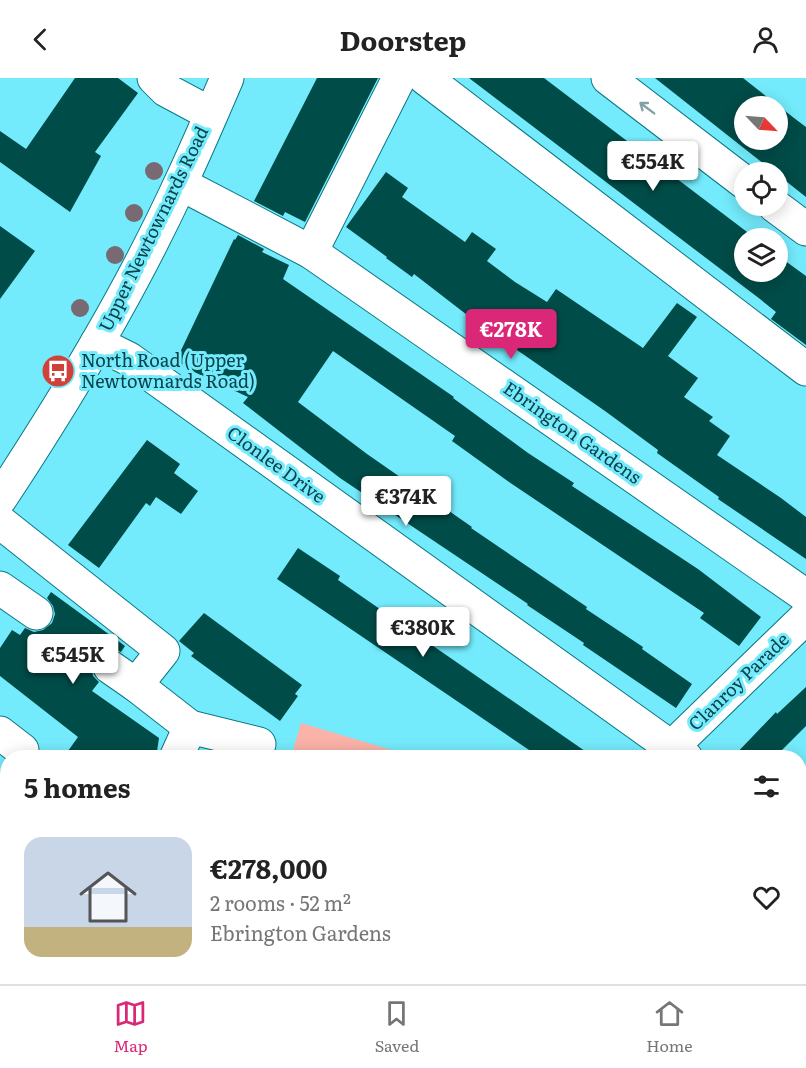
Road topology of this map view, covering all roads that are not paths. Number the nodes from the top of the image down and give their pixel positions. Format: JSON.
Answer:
{"nodes":[{"id":1,"x":154,"y":78,"type":"edge"},
{"id":2,"x":227,"y":78,"type":"edge"},
{"id":3,"x":399,"y":78,"type":"edge"},
{"id":4,"x":425,"y":78,"type":"edge"},
{"id":5,"x":608,"y":78,"type":"edge"},
{"id":6,"x":211,"y":114,"type":"junction"},
{"id":7,"x":734,"y":174,"type":"edge"},
{"id":8,"x":181,"y":184,"type":"junction"},
{"id":9,"x":788,"y":216,"type":"edge"},
{"id":10,"x":806,"y":229,"type":"edge"},
{"id":11,"x":311,"y":252,"type":"junction"},
{"id":12,"x":97,"y":343,"type":"junction"},
{"id":13,"x":806,"y":369,"type":"edge"},
{"id":14,"x":0,"y":499,"type":"edge"},
{"id":15,"x":0,"y":522,"type":"edge"},
{"id":16,"x":0,"y":588,"type":"edge"},
{"id":17,"x":806,"y":596,"type":"edge"},
{"id":18,"x":36,"y":613,"type":"dead end"},
{"id":19,"x":806,"y":617,"type":"edge"},
{"id":20,"x":110,"y":667,"type":"dead end"},
{"id":21,"x":136,"y":685,"type":"junction"},
{"id":22,"x":190,"y":727,"type":"junction"},
{"id":23,"x":259,"y":744,"type":"dead end"},
{"id":24,"x":180,"y":750,"type":"edge"},
{"id":25,"x":676,"y":750,"type":"edge"},
{"id":26,"x":681,"y":750,"type":"edge"}],
"edges":[{"from":1,"to":6,"type":"street"},
{"from":2,"to":6,"type":"street","name":"Upper Newtownards Road"},
{"from":3,"to":11,"type":"street"},
{"from":4,"to":13,"type":"street"},
{"from":7,"to":5,"type":"street","one_way":true},
{"from":6,"to":8,"type":"street","name":"Upper Newtownards Road"},
{"from":8,"to":11,"type":"street","name":"Ebrington Gardens"},
{"from":8,"to":12,"type":"street","name":"Upper Newtownards Road"},
{"from":9,"to":10,"type":"street"},
{"from":11,"to":17,"type":"street","name":"Ebrington Gardens"},
{"from":12,"to":14,"type":"street","name":"Upper Newtownards Road"},
{"from":12,"to":25,"type":"street","name":"Clonlee Drive"},
{"from":15,"to":21,"type":"street"},
{"from":16,"to":18,"type":"street"},
{"from":19,"to":26,"type":"street","name":"Clanroy Parade"},
{"from":20,"to":21,"type":"street"},
{"from":21,"to":22,"type":"street"},
{"from":22,"to":23,"type":"street"},
{"from":22,"to":24,"type":"street"}]}
